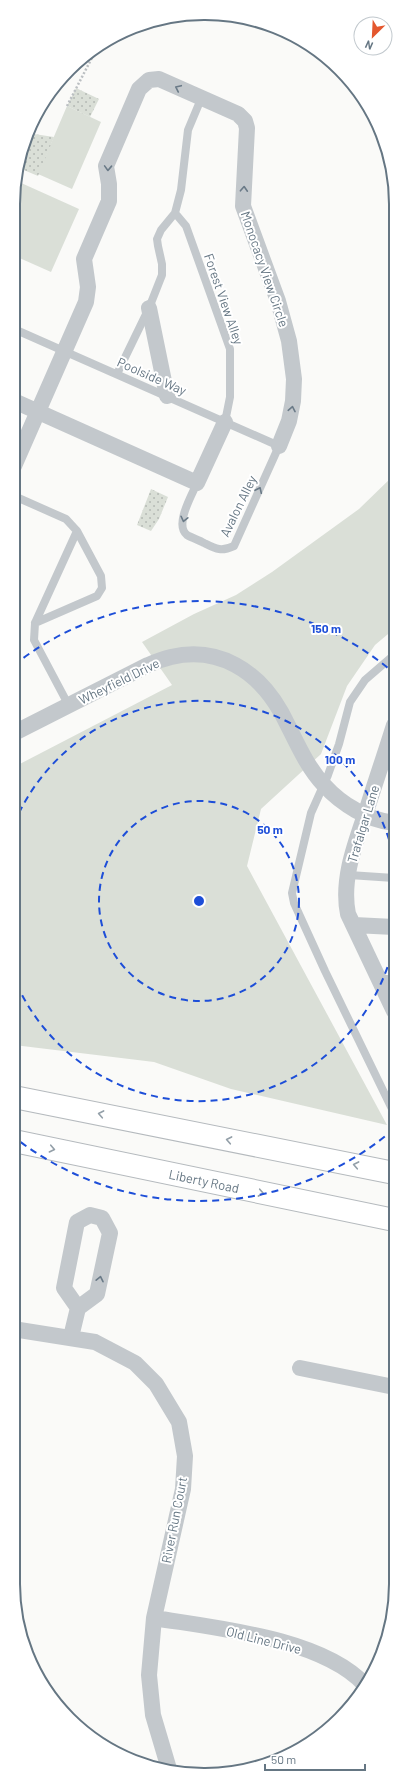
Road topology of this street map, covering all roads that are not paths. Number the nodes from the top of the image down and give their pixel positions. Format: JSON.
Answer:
{"nodes":[{"id":1,"x":201,"y":99,"type":"junction"},
{"id":2,"x":175,"y":212,"type":"junction"},
{"id":3,"x":149,"y":308,"type":"junction"},
{"id":4,"x":20,"y":332,"type":"edge"},
{"id":5,"x":64,"y":351,"type":"junction"},
{"id":6,"x":117,"y":374,"type":"junction"},
{"id":7,"x":167,"y":396,"type":"junction"},
{"id":8,"x":20,"y":404,"type":"edge"},
{"id":9,"x":38,"y":411,"type":"junction"},
{"id":10,"x":225,"y":422,"type":"junction"},
{"id":11,"x":279,"y":446,"type":"junction"},
{"id":12,"x":20,"y":452,"type":"edge"},
{"id":13,"x":197,"y":483,"type":"junction"},
{"id":14,"x":20,"y":499,"type":"edge"},
{"id":15,"x":76,"y":531,"type":"junction"},
{"id":16,"x":35,"y":623,"type":"junction"},
{"id":17,"x":389,"y":659,"type":"edge"},
{"id":18,"x":69,"y":706,"type":"junction"},
{"id":19,"x":20,"y":730,"type":"edge"},
{"id":20,"x":388,"y":765,"type":"edge"},
{"id":21,"x":324,"y":785,"type":"junction"},
{"id":22,"x":365,"y":814,"type":"junction"},
{"id":23,"x":389,"y":822,"type":"edge"},
{"id":24,"x":348,"y":875,"type":"junction"},
{"id":25,"x":389,"y":878,"type":"edge"},
{"id":26,"x":354,"y":926,"type":"junction"},
{"id":27,"x":389,"y":928,"type":"edge"},
{"id":28,"x":387,"y":979,"type":"edge"},
{"id":29,"x":20,"y":1098,"type":"edge"},
{"id":30,"x":389,"y":1103,"type":"edge"},
{"id":31,"x":20,"y":1142,"type":"edge"},
{"id":32,"x":389,"y":1172,"type":"edge"},
{"id":33,"x":389,"y":1219,"type":"edge"},
{"id":34,"x":78,"y":1308,"type":"junction"},
{"id":35,"x":20,"y":1330,"type":"edge"},
{"id":36,"x":71,"y":1337,"type":"junction"},
{"id":37,"x":300,"y":1368,"type":"dead end"},
{"id":38,"x":389,"y":1386,"type":"edge"},
{"id":39,"x":154,"y":1618,"type":"junction"},
{"id":40,"x":361,"y":1681,"type":"edge"},
{"id":41,"x":167,"y":1764,"type":"edge"}],
"edges":[{"from":1,"to":2,"type":"lane"},
{"from":1,"to":5,"type":"street","name":"Monocacy View Circle","one_way":true},
{"from":11,"to":1,"type":"street","name":"Monocacy View Circle","one_way":true},
{"from":2,"to":3,"type":"lane"},
{"from":2,"to":10,"type":"lane","name":"Forest View Alley"},
{"from":3,"to":6,"type":"lane"},
{"from":3,"to":7,"type":"street"},
{"from":4,"to":5,"type":"lane","name":"Poolside Way"},
{"from":5,"to":6,"type":"lane","name":"Poolside Way"},
{"from":5,"to":9,"type":"street","name":"Monocacy View Circle"},
{"from":6,"to":7,"type":"lane","name":"Poolside Way"},
{"from":7,"to":10,"type":"lane","name":"Poolside Way"},
{"from":8,"to":9,"type":"street"},
{"from":9,"to":12,"type":"street","name":"Monocacy View Circle"},
{"from":9,"to":13,"type":"street"},
{"from":10,"to":11,"type":"lane","name":"Poolside Way"},
{"from":10,"to":13,"type":"street"},
{"from":13,"to":11,"type":"lane","name":"Avalon Alley","one_way":true},
{"from":14,"to":15,"type":"lane"},
{"from":15,"to":16,"type":"lane"},
{"from":15,"to":16,"type":"lane"},
{"from":16,"to":18,"type":"lane"},
{"from":17,"to":21,"type":"lane"},
{"from":18,"to":19,"type":"street","name":"Wheyfield Drive"},
{"from":18,"to":21,"type":"street","name":"Wheyfield Drive"},
{"from":20,"to":22,"type":"street","name":"Trafalgar Lane"},
{"from":21,"to":22,"type":"street","name":"Wheyfield Drive"},
{"from":21,"to":30,"type":"lane"},
{"from":22,"to":23,"type":"street","name":"Wheyfield Drive"},
{"from":22,"to":24,"type":"street","name":"Trafalgar Lane"},
{"from":24,"to":25,"type":"lane"},
{"from":24,"to":26,"type":"street","name":"Trafalgar Lane"},
{"from":26,"to":27,"type":"street"},
{"from":26,"to":28,"type":"street","name":"Trafalgar Lane"},
{"from":32,"to":29,"type":"main road","one_way":true},
{"from":31,"to":33,"type":"main road","name":"Liberty Road","one_way":true},
{"from":34,"to":34,"type":"street","one_way":true},
{"from":34,"to":36,"type":"street"},
{"from":35,"to":36,"type":"street","name":"River Run Court"},
{"from":36,"to":39,"type":"street","name":"River Run Court"},
{"from":37,"to":38,"type":"street"},
{"from":39,"to":40,"type":"street","name":"Old Line Drive"},
{"from":39,"to":41,"type":"street","name":"River Run Court"}]}
